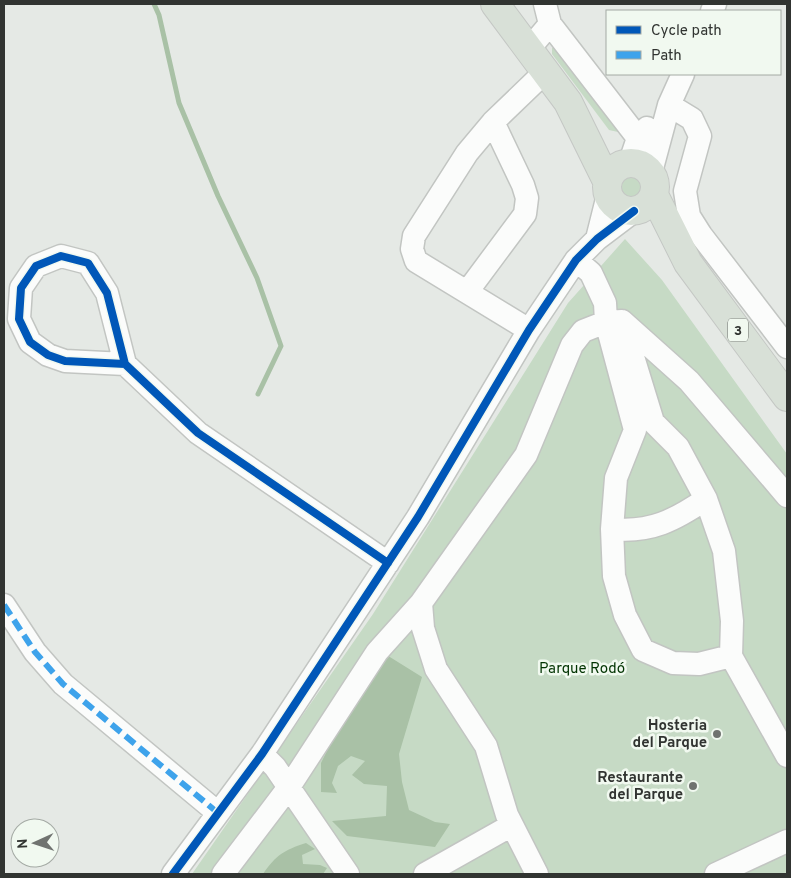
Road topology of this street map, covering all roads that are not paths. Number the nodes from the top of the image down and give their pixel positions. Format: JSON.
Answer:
{"nodes":[{"id":1,"x":495,"y":4,"type":"edge"},
{"id":2,"x":548,"y":14,"type":"edge"},
{"id":3,"x":529,"y":49,"type":"junction"},
{"id":4,"x":546,"y":71,"type":"junction"},
{"id":5,"x":683,"y":75,"type":"edge"},
{"id":6,"x":568,"y":102,"type":"junction"},
{"id":7,"x":669,"y":105,"type":"junction"},
{"id":8,"x":493,"y":122,"type":"junction"},
{"id":9,"x":639,"y":179,"type":"junction"},
{"id":10,"x":608,"y":188,"type":"junction"},
{"id":11,"x":597,"y":239,"type":"junction"},
{"id":12,"x":576,"y":260,"type":"junction"},
{"id":13,"x":467,"y":292,"type":"junction"},
{"id":14,"x":756,"y":306,"type":"junction"},
{"id":15,"x":611,"y":316,"type":"junction"},
{"id":16,"x":733,"y":323,"type":"junction"},
{"id":17,"x":529,"y":330,"type":"junction"},
{"id":18,"x":787,"y":347,"type":"edge"},
{"id":19,"x":125,"y":364,"type":"junction"},
{"id":20,"x":787,"y":397,"type":"edge"},
{"id":21,"x":644,"y":426,"type":"junction"},
{"id":22,"x":787,"y":496,"type":"edge"},
{"id":23,"x":706,"y":499,"type":"junction"},
{"id":24,"x":612,"y":529,"type":"junction"},
{"id":25,"x":388,"y":562,"type":"junction"},
{"id":26,"x":421,"y":603,"type":"junction"},
{"id":27,"x":4,"y":606,"type":"edge"},
{"id":28,"x":732,"y":656,"type":"junction"},
{"id":29,"x":262,"y":754,"type":"junction"},
{"id":30,"x":787,"y":756,"type":"edge"},
{"id":31,"x":288,"y":787,"type":"junction"},
{"id":32,"x":218,"y":813,"type":"junction"},
{"id":33,"x":512,"y":825,"type":"junction"},
{"id":34,"x":787,"y":841,"type":"edge"},
{"id":35,"x":173,"y":874,"type":"edge"},
{"id":36,"x":223,"y":874,"type":"edge"},
{"id":37,"x":348,"y":874,"type":"edge"},
{"id":38,"x":425,"y":874,"type":"edge"},
{"id":39,"x":537,"y":874,"type":"edge"},
{"id":40,"x":717,"y":874,"type":"edge"}],
"edges":[{"from":1,"to":3,"type":"highway","number":"3"},
{"from":2,"to":3,"type":"street"},
{"from":2,"to":9,"type":"street"},
{"from":3,"to":4,"type":"highway","number":"3"},
{"from":4,"to":6,"type":"highway","number":"3"},
{"from":4,"to":8,"type":"street"},
{"from":5,"to":7,"type":"street"},
{"from":6,"to":9,"type":"highway","number":"3"},
{"from":6,"to":10,"type":"highway","number":"3"},
{"from":7,"to":9,"type":"street"},
{"from":7,"to":9,"type":"street"},
{"from":7,"to":14,"type":"street"},
{"from":8,"to":13,"type":"street"},
{"from":8,"to":13,"type":"street"},
{"from":9,"to":10,"type":"highway"},
{"from":9,"to":10,"type":"highway","number":"3"},
{"from":9,"to":11,"type":"street"},
{"from":9,"to":16,"type":"highway","number":"3"},
{"from":10,"to":11,"type":"street"},
{"from":11,"to":12,"type":"street"},
{"from":12,"to":15,"type":"street"},
{"from":12,"to":17,"type":"street"},
{"from":13,"to":17,"type":"street"},
{"from":14,"to":16,"type":"street"},
{"from":14,"to":18,"type":"street"},
{"from":15,"to":21,"type":"street"},
{"from":15,"to":22,"type":"street"},
{"from":15,"to":26,"type":"street"},
{"from":16,"to":20,"type":"highway","number":"3"},
{"from":17,"to":25,"type":"street"},
{"from":19,"to":19,"type":"street"},
{"from":19,"to":25,"type":"street"},
{"from":21,"to":23,"type":"street"},
{"from":21,"to":24,"type":"street"},
{"from":23,"to":24,"type":"street"},
{"from":23,"to":28,"type":"street"},
{"from":24,"to":28,"type":"street"},
{"from":25,"to":29,"type":"street"},
{"from":26,"to":31,"type":"street"},
{"from":26,"to":33,"type":"street"},
{"from":27,"to":32,"type":"street"},
{"from":28,"to":30,"type":"street"},
{"from":29,"to":31,"type":"street"},
{"from":29,"to":32,"type":"street"},
{"from":31,"to":36,"type":"street"},
{"from":31,"to":37,"type":"street"},
{"from":32,"to":35,"type":"street"},
{"from":33,"to":38,"type":"street"},
{"from":33,"to":39,"type":"street"},
{"from":34,"to":40,"type":"street"}]}
